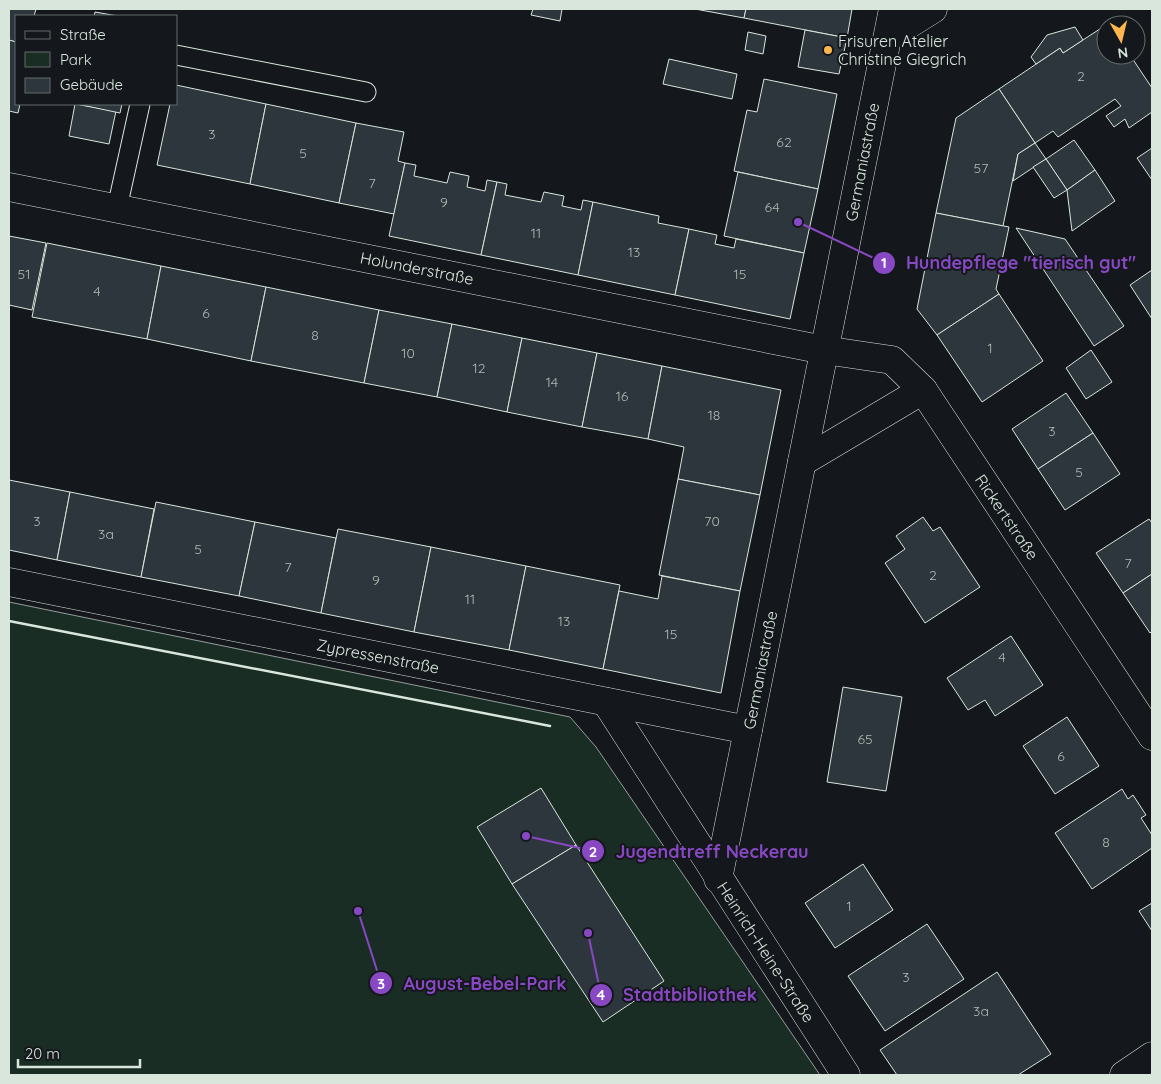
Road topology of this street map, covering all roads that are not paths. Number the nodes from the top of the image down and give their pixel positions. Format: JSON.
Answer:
{"nodes":[{"id":1,"x":893,"y":9,"type":"edge"},
{"id":2,"x":932,"y":9,"type":"edge"},
{"id":3,"x":888,"y":37,"type":"junction"},
{"id":4,"x":178,"y":55,"type":"edge"},
{"id":5,"x":366,"y":92,"type":"dead end"},
{"id":6,"x":140,"y":105,"type":"edge"},
{"id":7,"x":9,"y":187,"type":"edge"},
{"id":8,"x":117,"y":208,"type":"junction"},
{"id":9,"x":824,"y":350,"type":"junction"},
{"id":10,"x":922,"y":390,"type":"junction"},
{"id":11,"x":802,"y":462,"type":"junction"},
{"id":12,"x":9,"y":582,"type":"edge"},
{"id":13,"x":606,"y":702,"type":"junction"},
{"id":14,"x":748,"y":730,"type":"junction"},
{"id":15,"x":1152,"y":736,"type":"edge"},
{"id":16,"x":718,"y":879,"type":"junction"},
{"id":17,"x":1152,"y":1056,"type":"edge"},
{"id":18,"x":846,"y":1075,"type":"edge"},
{"id":19,"x":1124,"y":1075,"type":"edge"}],
"edges":[{"from":1,"to":3,"type":"street","name":"Germaniastraße"},
{"from":2,"to":3,"type":"street"},
{"from":3,"to":9,"type":"street","name":"Germaniastraße"},
{"from":4,"to":5,"type":"lane"},
{"from":6,"to":8,"type":"lane"},
{"from":7,"to":8,"type":"street","name":"Holunderstraße"},
{"from":8,"to":9,"type":"street","name":"Holunderstraße"},
{"from":9,"to":10,"type":"street","name":"Rickertstraße"},
{"from":9,"to":11,"type":"street","name":"Germaniastraße"},
{"from":10,"to":11,"type":"street"},
{"from":10,"to":15,"type":"street","name":"Rickertstraße"},
{"from":11,"to":14,"type":"street","name":"Germaniastraße"},
{"from":12,"to":13,"type":"street","name":"Zypressenstraße"},
{"from":13,"to":14,"type":"street","name":"Zypressenstraße"},
{"from":13,"to":16,"type":"street","name":"Heinrich-Heine-Straße"},
{"from":14,"to":16,"type":"street","name":"Germaniastraße"},
{"from":16,"to":18,"type":"street","name":"Heinrich-Heine-Straße"},
{"from":17,"to":19,"type":"street"}]}
